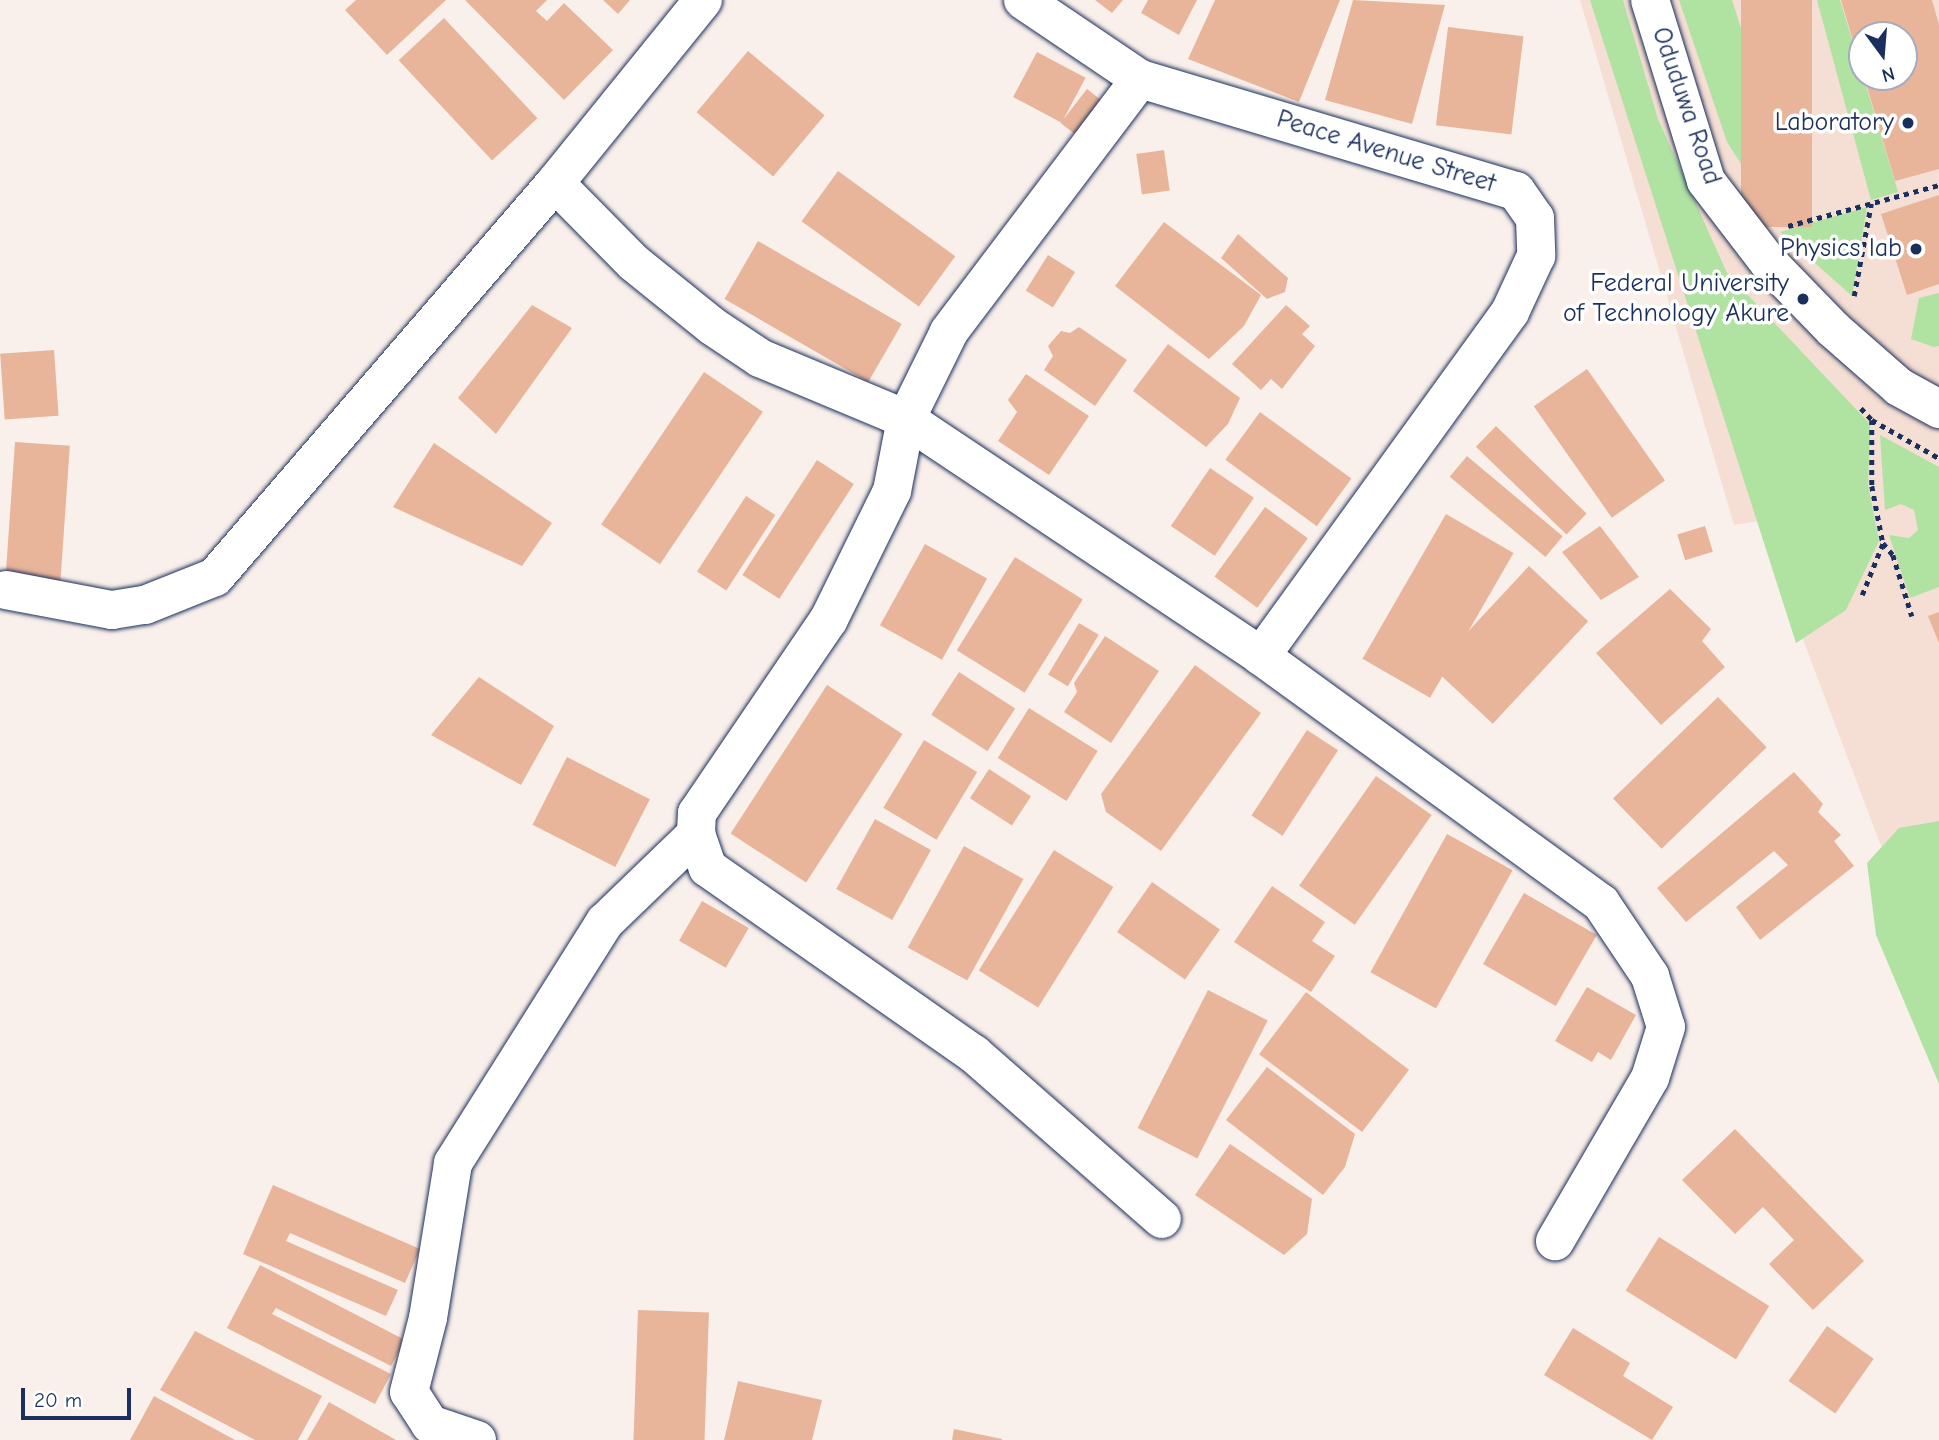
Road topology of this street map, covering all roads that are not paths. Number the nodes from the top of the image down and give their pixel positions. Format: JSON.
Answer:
{"nodes":[{"id":1,"x":703,"y":0,"type":"edge"},
{"id":2,"x":1023,"y":0,"type":"edge"},
{"id":3,"x":1650,"y":0,"type":"edge"},
{"id":4,"x":1140,"y":79,"type":"junction"},
{"id":5,"x":555,"y":183,"type":"junction"},
{"id":6,"x":1939,"y":409,"type":"edge"},
{"id":7,"x":906,"y":419,"type":"junction"},
{"id":8,"x":6,"y":590,"type":"dead end"},
{"id":9,"x":1261,"y":656,"type":"junction"},
{"id":10,"x":696,"y":834,"type":"junction"},
{"id":11,"x":1162,"y":1219,"type":"dead end"},
{"id":12,"x":1555,"y":1241,"type":"dead end"},
{"id":13,"x":477,"y":1440,"type":"edge"}],
"edges":[{"from":1,"to":5,"type":"street"},
{"from":2,"to":4,"type":"street","name":"Peace Avenue Street"},
{"from":3,"to":6,"type":"street","name":"Oduduwa Road"},
{"from":4,"to":7,"type":"street"},
{"from":4,"to":9,"type":"street","name":"Peace Avenue Street"},
{"from":5,"to":7,"type":"street"},
{"from":5,"to":8,"type":"street"},
{"from":7,"to":9,"type":"street"},
{"from":7,"to":10,"type":"street"},
{"from":9,"to":12,"type":"street"},
{"from":10,"to":11,"type":"street"},
{"from":10,"to":13,"type":"street"}]}
